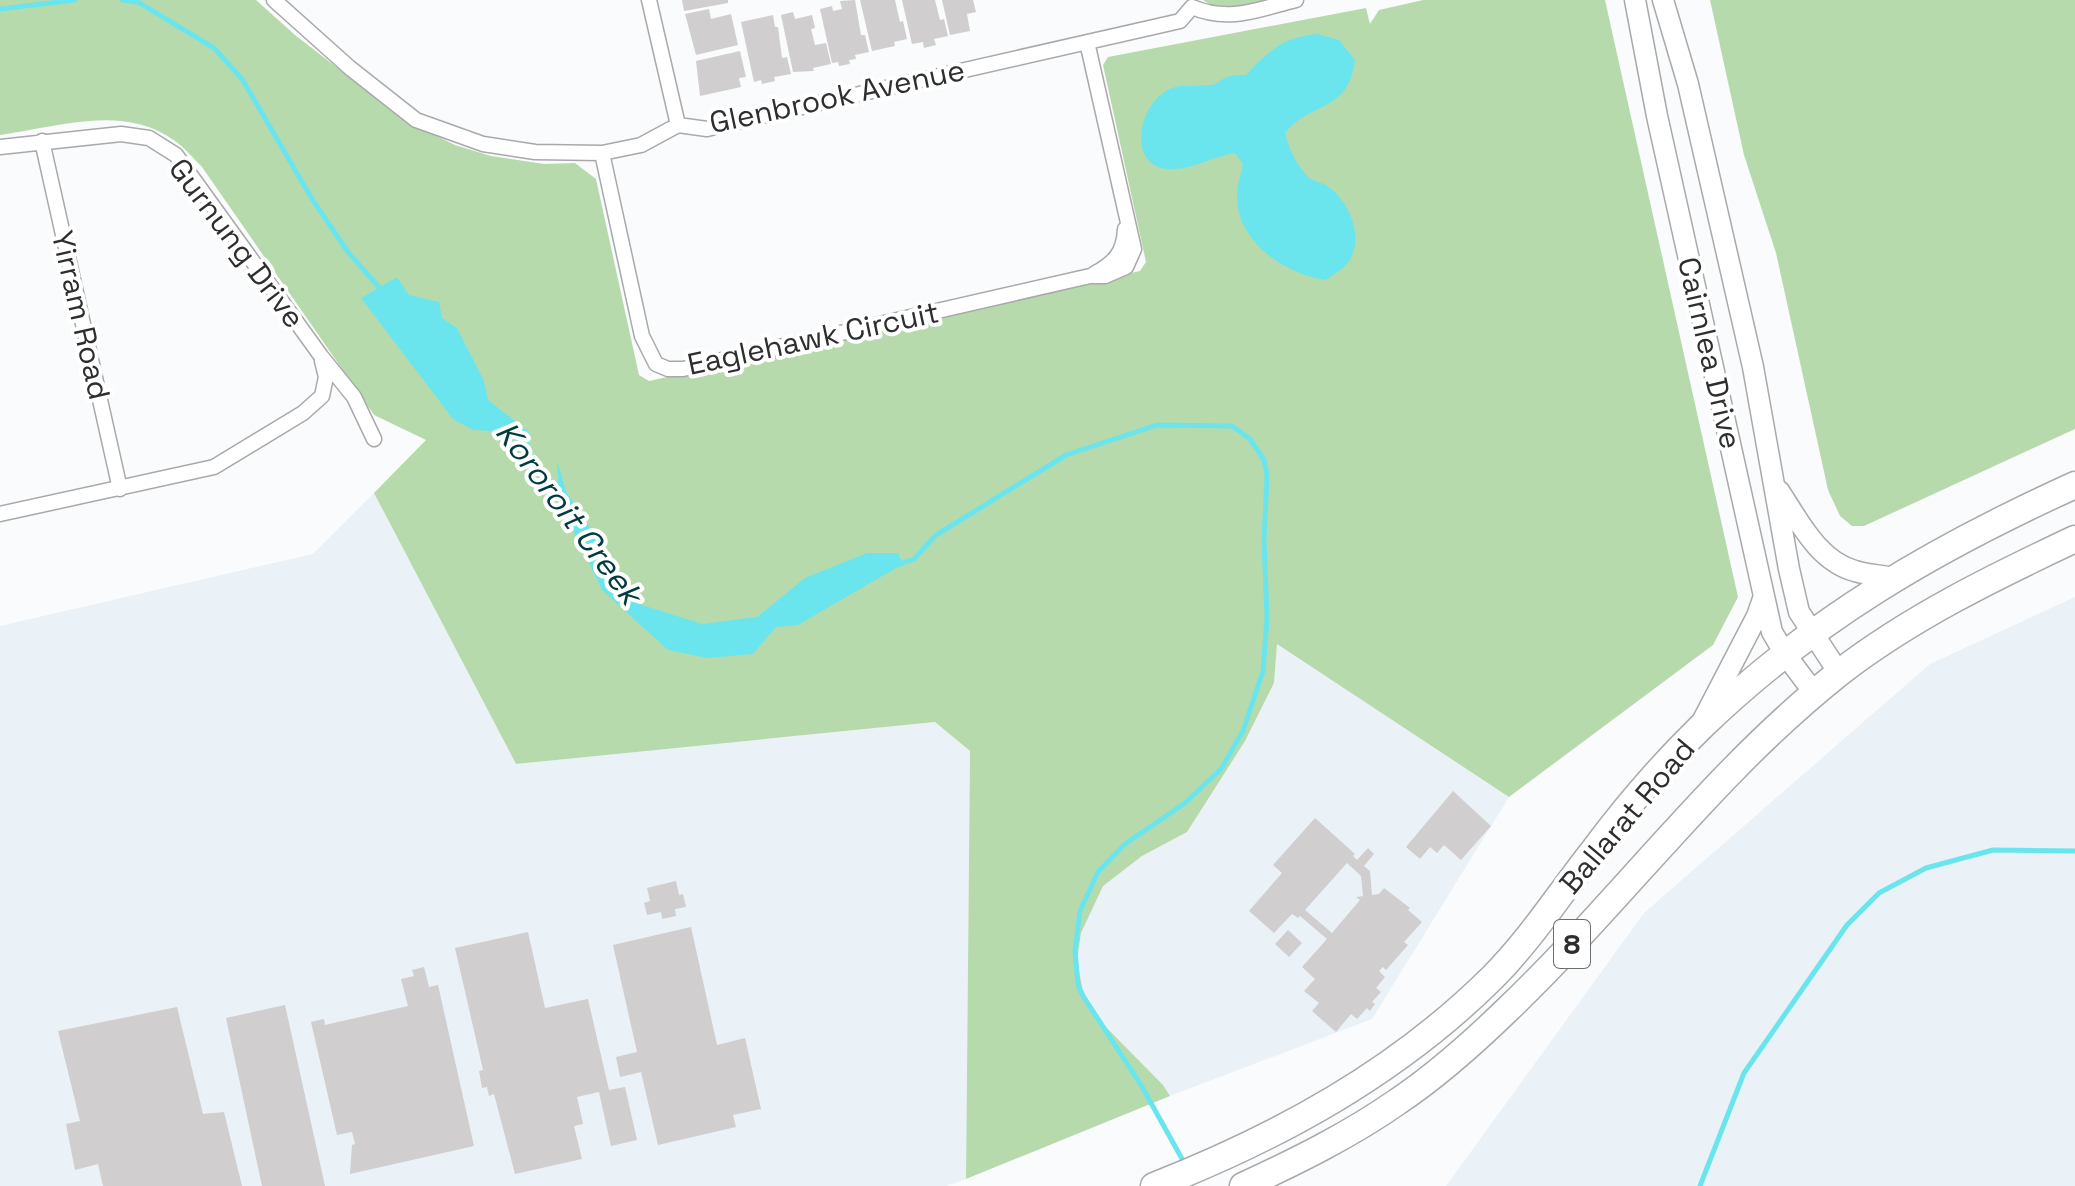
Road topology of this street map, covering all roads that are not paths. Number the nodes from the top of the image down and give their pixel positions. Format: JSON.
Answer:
{"nodes":[{"id":1,"x":274,"y":0,"type":"edge"},
{"id":2,"x":649,"y":0,"type":"edge"},
{"id":3,"x":1296,"y":0,"type":"edge"},
{"id":4,"x":1635,"y":0,"type":"edge"},
{"id":5,"x":1663,"y":0,"type":"edge"},
{"id":6,"x":1191,"y":4,"type":"edge"},
{"id":7,"x":1087,"y":42,"type":"junction"},
{"id":8,"x":678,"y":125,"type":"junction"},
{"id":9,"x":42,"y":141,"type":"junction"},
{"id":10,"x":0,"y":147,"type":"edge"},
{"id":11,"x":602,"y":153,"type":"junction"},
{"id":12,"x":321,"y":356,"type":"junction"},
{"id":13,"x":374,"y":439,"type":"dead end"},
{"id":14,"x":1775,"y":484,"type":"junction"},
{"id":15,"x":2075,"y":485,"type":"edge"},
{"id":16,"x":120,"y":489,"type":"junction"},
{"id":17,"x":0,"y":514,"type":"edge"},
{"id":18,"x":2075,"y":539,"type":"edge"},
{"id":19,"x":1893,"y":578,"type":"junction"},
{"id":20,"x":1764,"y":596,"type":"junction"},
{"id":21,"x":1812,"y":633,"type":"junction"},
{"id":22,"x":1785,"y":654,"type":"junction"},
{"id":23,"x":1839,"y":673,"type":"junction"},
{"id":24,"x":1815,"y":694,"type":"junction"},
{"id":25,"x":1699,"y":729,"type":"junction"},
{"id":26,"x":1524,"y":941,"type":"junction"},
{"id":27,"x":1552,"y":966,"type":"junction"},
{"id":28,"x":1154,"y":1186,"type":"edge"},
{"id":29,"x":1243,"y":1186,"type":"edge"}],
"edges":[{"from":1,"to":11,"type":"street","name":"Glenbrook Avenue"},
{"from":2,"to":8,"type":"street"},
{"from":3,"to":6,"type":"street","name":"Glenbrook Avenue"},
{"from":4,"to":20,"type":"street","name":"Cairnlea Drive"},
{"from":5,"to":14,"type":"street","name":"Cairnlea Drive"},
{"from":6,"to":7,"type":"street","name":"Glenbrook Avenue"},
{"from":7,"to":8,"type":"street","name":"Glenbrook Avenue"},
{"from":7,"to":11,"type":"street","name":"Eaglehawk Circuit"},
{"from":8,"to":11,"type":"street","name":"Glenbrook Avenue"},
{"from":9,"to":10,"type":"street","name":"Gurnung Drive"},
{"from":9,"to":12,"type":"street","name":"Gurnung Drive"},
{"from":9,"to":16,"type":"street","name":"Yirram Road"},
{"from":12,"to":13,"type":"street","name":"Gurnung Drive"},
{"from":12,"to":16,"type":"street"},
{"from":14,"to":19,"type":"street"},
{"from":14,"to":21,"type":"street","name":"Cairnlea Drive"},
{"from":15,"to":19,"type":"highway","name":"Ballarat Road","number":"8"},
{"from":16,"to":17,"type":"street"},
{"from":18,"to":23,"type":"highway","name":"Ballarat Road","number":"8"},
{"from":19,"to":21,"type":"highway","name":"Ballarat Road","number":"8"},
{"from":20,"to":22,"type":"street","name":"Cairnlea Drive"},
{"from":20,"to":25,"type":"street"},
{"from":21,"to":22,"type":"highway","name":"Ballarat Road","number":"8"},
{"from":21,"to":23,"type":"street","name":"Cairnlea Drive"},
{"from":22,"to":24,"type":"street","name":"Cairnlea Drive"},
{"from":22,"to":25,"type":"highway","name":"Ballarat Road","number":"8"},
{"from":23,"to":24,"type":"highway","name":"Ballarat Road","number":"8"},
{"from":24,"to":27,"type":"highway","name":"Ballarat Road","number":"8"},
{"from":25,"to":26,"type":"highway","name":"Ballarat Road","number":"8"},
{"from":26,"to":27,"type":"highway"},
{"from":26,"to":28,"type":"highway","name":"Ballarat Road","number":"8"},
{"from":27,"to":29,"type":"highway","name":"Ballarat Road","number":"8"}]}
